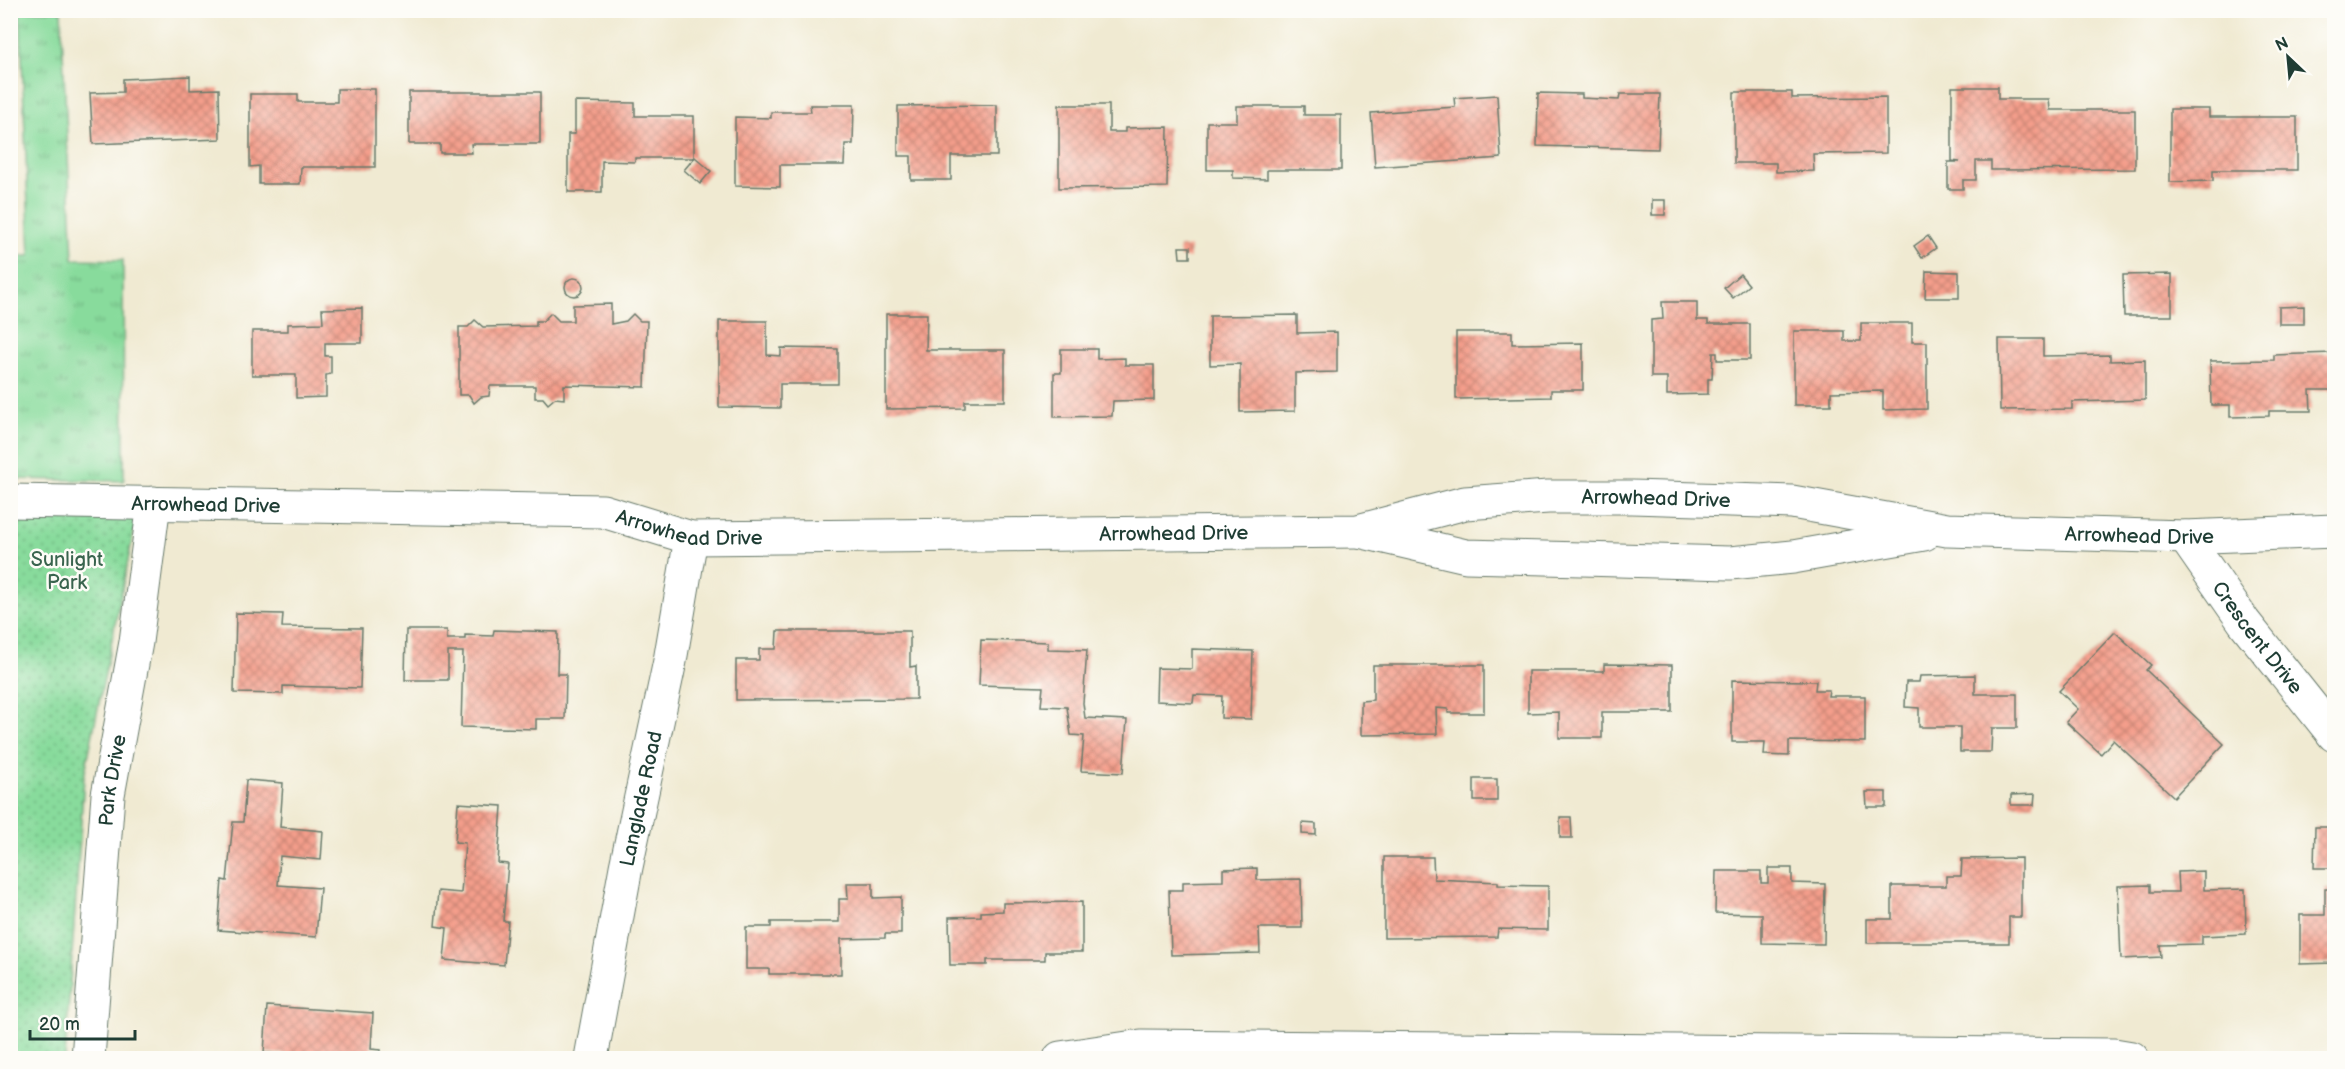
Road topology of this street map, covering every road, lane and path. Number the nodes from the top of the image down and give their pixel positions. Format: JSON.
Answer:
{"nodes":[{"id":1,"x":10,"y":501,"type":"edge"},
{"id":2,"x":154,"y":503,"type":"junction"},
{"id":3,"x":1947,"y":530,"type":"junction"},
{"id":4,"x":1358,"y":531,"type":"junction"},
{"id":5,"x":2334,"y":531,"type":"edge"},
{"id":6,"x":2186,"y":537,"type":"junction"},
{"id":7,"x":691,"y":538,"type":"junction"},
{"id":8,"x":2334,"y":735,"type":"edge"},
{"id":9,"x":88,"y":1059,"type":"edge"},
{"id":10,"x":591,"y":1059,"type":"edge"},
{"id":11,"x":1060,"y":1059,"type":"edge"},
{"id":12,"x":2133,"y":1059,"type":"edge"}],
"edges":[{"from":1,"to":2,"type":"street","name":"Arrowhead Drive"},
{"from":2,"to":7,"type":"street","name":"Arrowhead Drive"},
{"from":2,"to":9,"type":"street","name":"Park Drive"},
{"from":3,"to":4,"type":"street"},
{"from":3,"to":4,"type":"street","name":"Arrowhead Drive"},
{"from":3,"to":6,"type":"street","name":"Arrowhead Drive"},
{"from":4,"to":7,"type":"street","name":"Arrowhead Drive"},
{"from":5,"to":6,"type":"street","name":"Arrowhead Drive"},
{"from":6,"to":8,"type":"street","name":"Crescent Drive"},
{"from":7,"to":10,"type":"street","name":"Langlade Road"},
{"from":11,"to":12,"type":"street"}]}
